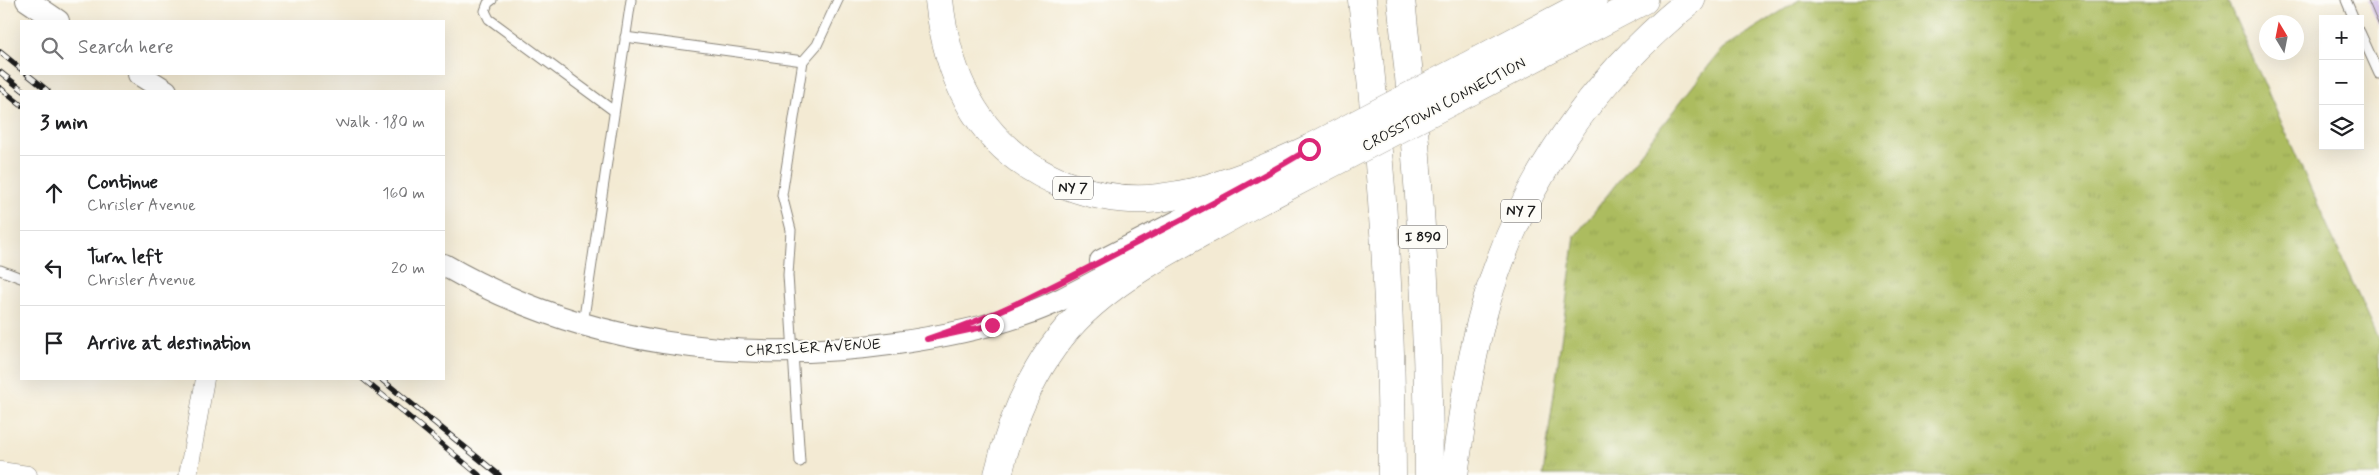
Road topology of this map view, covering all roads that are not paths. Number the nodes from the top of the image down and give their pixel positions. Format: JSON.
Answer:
{"nodes":[{"id":1,"x":27,"y":0,"type":"edge"},
{"id":2,"x":492,"y":0,"type":"edge"},
{"id":3,"x":631,"y":0,"type":"edge"},
{"id":4,"x":838,"y":0,"type":"edge"},
{"id":5,"x":938,"y":0,"type":"edge"},
{"id":6,"x":1362,"y":0,"type":"edge"},
{"id":7,"x":1401,"y":0,"type":"edge"},
{"id":8,"x":1593,"y":0,"type":"edge"},
{"id":9,"x":1644,"y":0,"type":"edge"},
{"id":10,"x":1691,"y":0,"type":"edge"},
{"id":11,"x":2346,"y":0,"type":"edge"},
{"id":12,"x":2352,"y":15,"type":"edge"},
{"id":13,"x":57,"y":20,"type":"edge"},
{"id":14,"x":625,"y":37,"type":"junction"},
{"id":15,"x":2364,"y":41,"type":"edge"},
{"id":16,"x":804,"y":61,"type":"junction"},
{"id":17,"x":2379,"y":74,"type":"edge"},
{"id":18,"x":141,"y":75,"type":"edge"},
{"id":19,"x":1468,"y":79,"type":"junction"},
{"id":20,"x":164,"y":90,"type":"edge"},
{"id":21,"x":614,"y":111,"type":"junction"},
{"id":22,"x":1310,"y":162,"type":"junction"},
{"id":23,"x":1244,"y":209,"type":"junction"},
{"id":24,"x":445,"y":265,"type":"edge"},
{"id":25,"x":0,"y":270,"type":"edge"},
{"id":26,"x":20,"y":278,"type":"edge"},
{"id":27,"x":583,"y":324,"type":"junction"},
{"id":28,"x":927,"y":339,"type":"junction"},
{"id":29,"x":791,"y":352,"type":"junction"},
{"id":30,"x":205,"y":380,"type":"edge"},
{"id":31,"x":800,"y":462,"type":"dead end"},
{"id":32,"x":0,"y":471,"type":"edge"},
{"id":33,"x":28,"y":475,"type":"edge"},
{"id":34,"x":188,"y":475,"type":"edge"},
{"id":35,"x":998,"y":475,"type":"edge"},
{"id":36,"x":1392,"y":475,"type":"edge"},
{"id":37,"x":1429,"y":475,"type":"edge"},
{"id":38,"x":1454,"y":475,"type":"edge"}],
"edges":[{"from":1,"to":13,"type":"street"},
{"from":2,"to":21,"type":"lane"},
{"from":3,"to":14,"type":"lane"},
{"from":4,"to":16,"type":"lane"},
{"from":5,"to":22,"type":"highway","number":"NY 7"},
{"from":6,"to":36,"type":"highway","number":"I 890"},
{"from":7,"to":37,"type":"highway","number":"I 890"},
{"from":8,"to":19,"type":"highway","name":"CROSSTOWN CONNECTION","number":"NY 7"},
{"from":9,"to":19,"type":"highway","name":"CROSSTOWN CONNECTION"},
{"from":10,"to":38,"type":"highway","number":"NY 7"},
{"from":11,"to":12,"type":"lane"},
{"from":14,"to":16,"type":"lane"},
{"from":14,"to":21,"type":"lane"},
{"from":15,"to":17,"type":"lane"},
{"from":16,"to":29,"type":"lane"},
{"from":18,"to":20,"type":"street"},
{"from":19,"to":22,"type":"highway","name":"CROSSTOWN CONNECTION","number":"NY 7","bridge":true},
{"from":21,"to":27,"type":"lane"},
{"from":22,"to":23,"type":"highway","name":"CROSSTOWN CONNECTION"},
{"from":22,"to":28,"type":"street","name":"CHRISLER AVENUE"},
{"from":23,"to":28,"type":"street","name":"CHRISLER AVENUE"},
{"from":23,"to":35,"type":"highway","name":"CROSSTOWN CONNECTION"},
{"from":24,"to":27,"type":"street","name":"CHRISLER AVENUE"},
{"from":25,"to":26,"type":"lane"},
{"from":27,"to":29,"type":"street","name":"CHRISLER AVENUE"},
{"from":28,"to":29,"type":"street","name":"CHRISLER AVENUE"},
{"from":29,"to":31,"type":"lane"},
{"from":30,"to":34,"type":"street"},
{"from":32,"to":33,"type":"street"}]}
